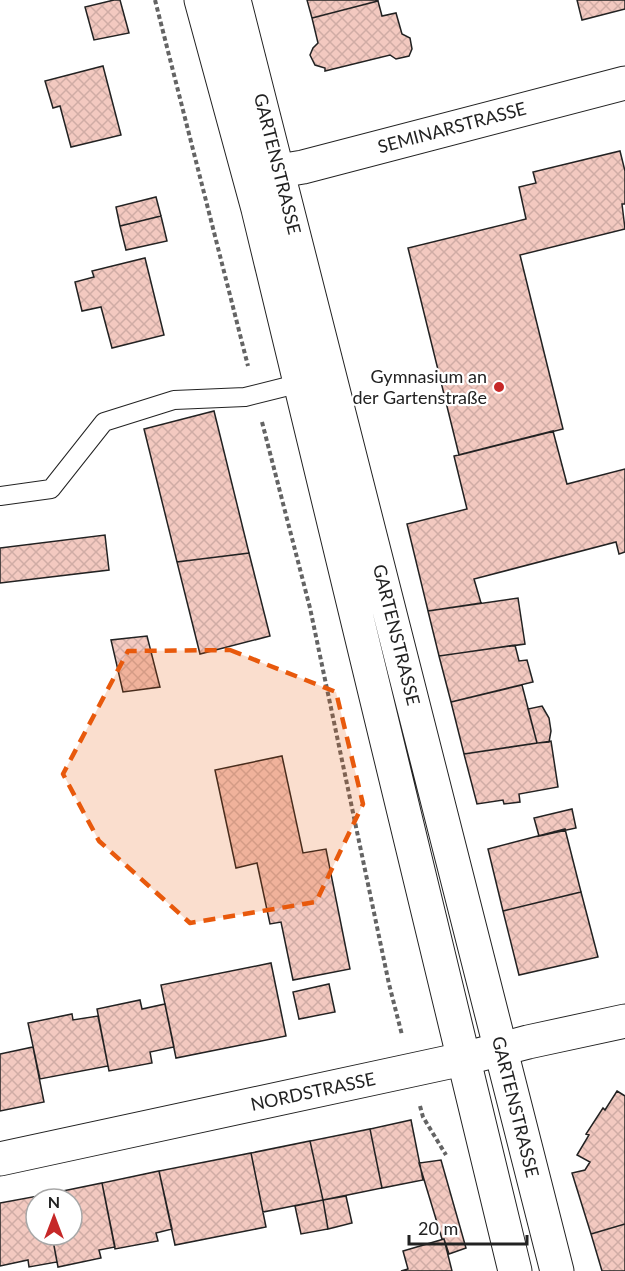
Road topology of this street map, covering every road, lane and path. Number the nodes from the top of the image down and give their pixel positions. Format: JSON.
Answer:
{"nodes":[{"id":1,"x":155,"y":0,"type":"edge"},
{"id":2,"x":201,"y":0,"type":"edge"},
{"id":3,"x":234,"y":0,"type":"edge"},
{"id":4,"x":625,"y":83,"type":"edge"},
{"id":5,"x":279,"y":171,"type":"junction"},
{"id":6,"x":300,"y":383,"type":"junction"},
{"id":7,"x":255,"y":394,"type":"junction"},
{"id":8,"x":0,"y":496,"type":"edge"},
{"id":9,"x":625,"y":1021,"type":"edge"},
{"id":10,"x":500,"y":1049,"type":"junction"},
{"id":11,"x":463,"y":1059,"type":"junction"},
{"id":12,"x":411,"y":1070,"type":"junction"},
{"id":13,"x":0,"y":1159,"type":"edge"},
{"id":14,"x":449,"y":1159,"type":"dead end"},
{"id":15,"x":515,"y":1271,"type":"edge"},
{"id":16,"x":558,"y":1271,"type":"edge"}],
"edges":[{"from":1,"to":7,"type":"path"},
{"from":2,"to":6,"type":"main road","name":"GARTENSTRASSE"},
{"from":3,"to":5,"type":"main road","name":"GARTENSTRASSE"},
{"from":4,"to":5,"type":"main road","name":"SEMINARSTRASSE"},
{"from":5,"to":10,"type":"main road","name":"GARTENSTRASSE"},
{"from":6,"to":7,"type":"lane"},
{"from":6,"to":11,"type":"main road","name":"GARTENSTRASSE"},
{"from":7,"to":8,"type":"lane"},
{"from":7,"to":12,"type":"path"},
{"from":9,"to":10,"type":"main road","name":"NORDSTRASSE"},
{"from":10,"to":11,"type":"main road","name":"NORDSTRASSE"},
{"from":10,"to":16,"type":"main road","name":"GARTENSTRASSE"},
{"from":11,"to":12,"type":"main road","name":"NORDSTRASSE"},
{"from":11,"to":15,"type":"main road","name":"GARTENSTRASSE"},
{"from":12,"to":13,"type":"main road","name":"NORDSTRASSE"},
{"from":12,"to":14,"type":"path"}]}
